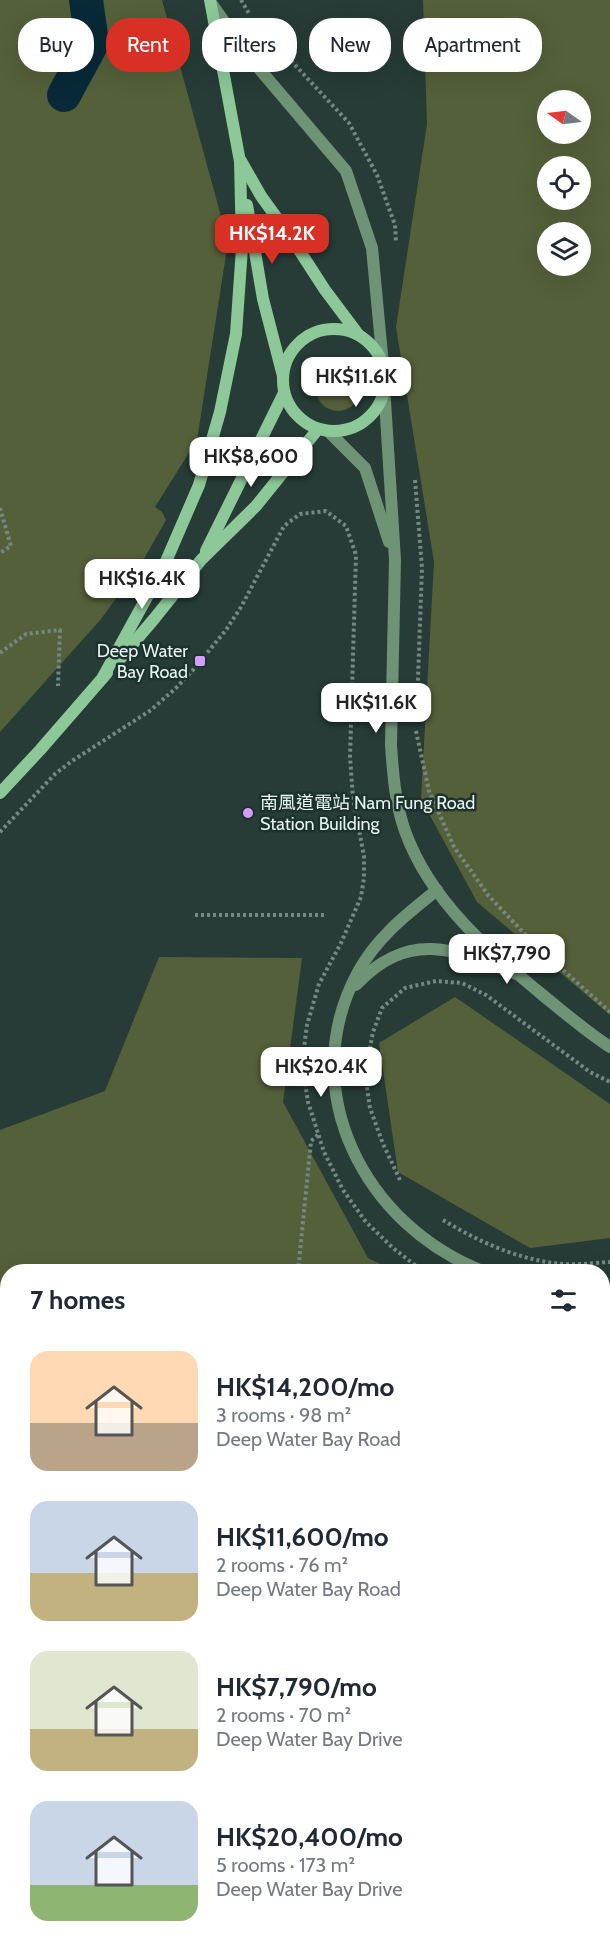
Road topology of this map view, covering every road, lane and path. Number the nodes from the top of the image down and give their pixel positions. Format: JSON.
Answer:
{"nodes":[{"id":1,"x":210,"y":1,"type":"edge"},
{"id":2,"x":240,"y":160,"type":"junction"},
{"id":3,"x":358,"y":334,"type":"junction"},
{"id":4,"x":383,"y":365,"type":"junction"},
{"id":5,"x":283,"y":376,"type":"junction"},
{"id":6,"x":384,"y":385,"type":"junction"},
{"id":7,"x":284,"y":393,"type":"junction"},
{"id":8,"x":323,"y":431,"type":"junction"},
{"id":9,"x":0,"y":508,"type":"edge"},
{"id":10,"x":0,"y":553,"type":"edge"},
{"id":11,"x":201,"y":560,"type":"junction"},
{"id":12,"x":395,"y":560,"type":"junction"},
{"id":13,"x":0,"y":653,"type":"edge"},
{"id":14,"x":103,"y":677,"type":"junction"},
{"id":15,"x":58,"y":686,"type":"dead end"},
{"id":16,"x":0,"y":792,"type":"edge"},
{"id":17,"x":0,"y":832,"type":"edge"},
{"id":18,"x":364,"y":878,"type":"dead end"},
{"id":19,"x":437,"y":890,"type":"junction"},
{"id":20,"x":195,"y":915,"type":"dead end"},
{"id":21,"x":324,"y":915,"type":"dead end"},
{"id":22,"x":517,"y":974,"type":"junction"},
{"id":23,"x":348,"y":994,"type":"junction"},
{"id":24,"x":610,"y":1047,"type":"edge"},
{"id":25,"x":610,"y":1082,"type":"edge"},
{"id":26,"x":318,"y":1135,"type":"dead end"},
{"id":27,"x":401,"y":1182,"type":"dead end"},
{"id":28,"x":437,"y":1215,"type":"dead end"},
{"id":29,"x":610,"y":1262,"type":"edge"},
{"id":30,"x":299,"y":1264,"type":"edge"},
{"id":31,"x":464,"y":1264,"type":"edge"}],
"edges":[{"from":1,"to":2,"type":"main road"},
{"from":1,"to":4,"type":"street"},
{"from":2,"to":3,"type":"main road"},
{"from":2,"to":5,"type":"main road"},
{"from":2,"to":14,"type":"main road"},
{"from":3,"to":4,"type":"main road"},
{"from":3,"to":5,"type":"main road"},
{"from":4,"to":6,"type":"main road"},
{"from":5,"to":7,"type":"main road"},
{"from":6,"to":8,"type":"main road"},
{"from":6,"to":12,"type":"street"},
{"from":7,"to":8,"type":"main road"},
{"from":7,"to":11,"type":"main road"},
{"from":8,"to":11,"type":"main road"},
{"from":8,"to":12,"type":"street"},
{"from":9,"to":10,"type":"path"},
{"from":11,"to":14,"type":"main road"},
{"from":12,"to":19,"type":"street"},
{"from":13,"to":15,"type":"path"},
{"from":14,"to":16,"type":"main road"},
{"from":17,"to":18,"type":"path"},
{"from":19,"to":22,"type":"street"},
{"from":19,"to":23,"type":"street"},
{"from":20,"to":21,"type":"path"},
{"from":22,"to":23,"type":"street"},
{"from":22,"to":24,"type":"street"},
{"from":23,"to":31,"type":"street"},
{"from":25,"to":27,"type":"path"},
{"from":26,"to":30,"type":"path"},
{"from":28,"to":29,"type":"path"}]}
